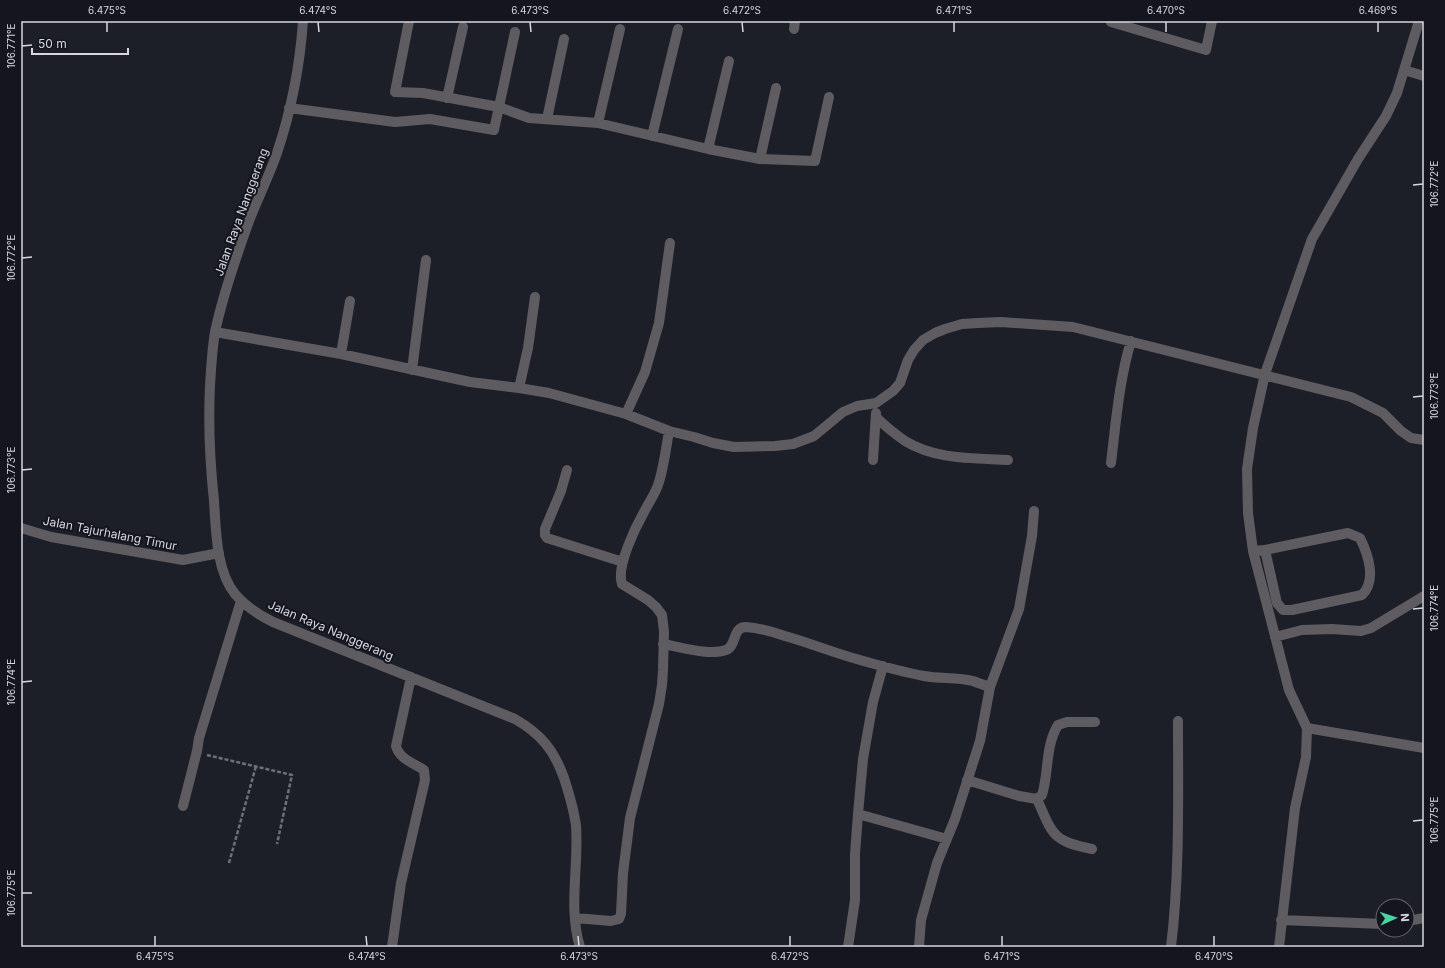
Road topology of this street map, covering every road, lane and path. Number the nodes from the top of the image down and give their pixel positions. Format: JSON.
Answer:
{"nodes":[{"id":1,"x":303,"y":21,"type":"edge"},
{"id":2,"x":409,"y":21,"type":"edge"},
{"id":3,"x":1111,"y":21,"type":"edge"},
{"id":4,"x":1212,"y":21,"type":"edge"},
{"id":5,"x":1419,"y":21,"type":"edge"},
{"id":6,"x":463,"y":27,"type":"dead end"},
{"id":7,"x":620,"y":29,"type":"dead end"},
{"id":8,"x":678,"y":29,"type":"dead end"},
{"id":9,"x":515,"y":32,"type":"dead end"},
{"id":10,"x":564,"y":39,"type":"dead end"},
{"id":11,"x":729,"y":62,"type":"dead end"},
{"id":12,"x":1404,"y":70,"type":"junction"},
{"id":13,"x":1424,"y":76,"type":"edge"},
{"id":14,"x":776,"y":88,"type":"dead end"},
{"id":15,"x":829,"y":97,"type":"dead end"},
{"id":16,"x":447,"y":98,"type":"junction"},
{"id":17,"x":498,"y":107,"type":"junction"},
{"id":18,"x":289,"y":108,"type":"junction"},
{"id":19,"x":547,"y":119,"type":"junction"},
{"id":20,"x":598,"y":123,"type":"junction"},
{"id":21,"x":652,"y":136,"type":"junction"},
{"id":22,"x":708,"y":149,"type":"junction"},
{"id":23,"x":760,"y":159,"type":"junction"},
{"id":24,"x":670,"y":243,"type":"dead end"},
{"id":25,"x":426,"y":260,"type":"dead end"},
{"id":26,"x":535,"y":297,"type":"dead end"},
{"id":27,"x":350,"y":301,"type":"dead end"},
{"id":28,"x":215,"y":332,"type":"junction"},
{"id":29,"x":1131,"y":341,"type":"junction"},
{"id":30,"x":341,"y":354,"type":"junction"},
{"id":31,"x":412,"y":370,"type":"junction"},
{"id":32,"x":1265,"y":374,"type":"junction"},
{"id":33,"x":519,"y":388,"type":"junction"},
{"id":34,"x":876,"y":403,"type":"junction"},
{"id":35,"x":626,"y":414,"type":"junction"},
{"id":36,"x":876,"y":417,"type":"junction"},
{"id":37,"x":669,"y":431,"type":"junction"},
{"id":38,"x":1424,"y":440,"type":"edge"},
{"id":39,"x":873,"y":460,"type":"dead end"},
{"id":40,"x":1008,"y":460,"type":"dead end"},
{"id":41,"x":1111,"y":464,"type":"dead end"},
{"id":42,"x":567,"y":470,"type":"dead end"},
{"id":43,"x":1034,"y":511,"type":"dead end"},
{"id":44,"x":21,"y":528,"type":"edge"},
{"id":45,"x":1265,"y":550,"type":"junction"},
{"id":46,"x":1253,"y":551,"type":"junction"},
{"id":47,"x":219,"y":553,"type":"junction"},
{"id":48,"x":623,"y":562,"type":"junction"},
{"id":49,"x":1424,"y":596,"type":"edge"},
{"id":50,"x":241,"y":601,"type":"junction"},
{"id":51,"x":1275,"y":637,"type":"junction"},
{"id":52,"x":663,"y":644,"type":"junction"},
{"id":53,"x":883,"y":666,"type":"junction"},
{"id":54,"x":411,"y":677,"type":"junction"},
{"id":55,"x":990,"y":687,"type":"junction"},
{"id":56,"x":1178,"y":721,"type":"dead end"},
{"id":57,"x":1095,"y":722,"type":"dead end"},
{"id":58,"x":1307,"y":728,"type":"junction"},
{"id":59,"x":1424,"y":748,"type":"edge"},
{"id":60,"x":197,"y":751,"type":"junction"},
{"id":61,"x":256,"y":766,"type":"junction"},
{"id":62,"x":967,"y":780,"type":"junction"},
{"id":63,"x":1037,"y":799,"type":"junction"},
{"id":64,"x":183,"y":806,"type":"dead end"},
{"id":65,"x":858,"y":814,"type":"junction"},
{"id":66,"x":947,"y":839,"type":"junction"},
{"id":67,"x":277,"y":844,"type":"dead end"},
{"id":68,"x":1092,"y":849,"type":"dead end"},
{"id":69,"x":229,"y":863,"type":"dead end"},
{"id":70,"x":576,"y":918,"type":"junction"},
{"id":71,"x":1281,"y":920,"type":"junction"},
{"id":72,"x":1375,"y":924,"type":"edge"},
{"id":73,"x":392,"y":947,"type":"edge"},
{"id":74,"x":580,"y":947,"type":"edge"},
{"id":75,"x":848,"y":947,"type":"edge"},
{"id":76,"x":918,"y":947,"type":"edge"},
{"id":77,"x":1171,"y":947,"type":"edge"},
{"id":78,"x":1279,"y":947,"type":"edge"}],
"edges":[{"from":1,"to":18,"type":"street","name":"Jalan Raya Nanggerang"},
{"from":2,"to":16,"type":"street"},
{"from":3,"to":4,"type":"street"},
{"from":5,"to":12,"type":"street"},
{"from":6,"to":16,"type":"street"},
{"from":7,"to":20,"type":"street"},
{"from":8,"to":21,"type":"street"},
{"from":9,"to":17,"type":"street"},
{"from":10,"to":19,"type":"street"},
{"from":11,"to":22,"type":"street"},
{"from":12,"to":13,"type":"street"},
{"from":12,"to":32,"type":"street"},
{"from":14,"to":23,"type":"street"},
{"from":15,"to":23,"type":"street"},
{"from":16,"to":17,"type":"street"},
{"from":17,"to":18,"type":"street"},
{"from":17,"to":19,"type":"street"},
{"from":18,"to":28,"type":"street","name":"Jalan Raya Nanggerang"},
{"from":19,"to":20,"type":"street"},
{"from":20,"to":21,"type":"street"},
{"from":21,"to":22,"type":"street"},
{"from":22,"to":23,"type":"street"},
{"from":24,"to":35,"type":"street"},
{"from":25,"to":31,"type":"street"},
{"from":26,"to":33,"type":"street"},
{"from":27,"to":30,"type":"street"},
{"from":28,"to":30,"type":"street"},
{"from":28,"to":47,"type":"street","name":"Jalan Raya Nanggerang"},
{"from":29,"to":32,"type":"street"},
{"from":29,"to":34,"type":"street"},
{"from":29,"to":41,"type":"street"},
{"from":30,"to":31,"type":"street"},
{"from":31,"to":33,"type":"street"},
{"from":32,"to":38,"type":"street"},
{"from":32,"to":46,"type":"street"},
{"from":33,"to":35,"type":"street"},
{"from":34,"to":36,"type":"street"},
{"from":34,"to":37,"type":"street"},
{"from":35,"to":37,"type":"street"},
{"from":36,"to":39,"type":"street"},
{"from":36,"to":40,"type":"street"},
{"from":37,"to":48,"type":"street"},
{"from":42,"to":48,"type":"street"},
{"from":43,"to":55,"type":"street"},
{"from":44,"to":47,"type":"street","name":"Jalan Tajurhalang Timur"},
{"from":45,"to":45,"type":"street"},
{"from":45,"to":46,"type":"street"},
{"from":46,"to":51,"type":"street"},
{"from":47,"to":50,"type":"street","name":"Jalan Raya Nanggerang"},
{"from":48,"to":52,"type":"street"},
{"from":49,"to":51,"type":"street"},
{"from":50,"to":54,"type":"street","name":"Jalan Raya Nanggerang"},
{"from":50,"to":60,"type":"street"},
{"from":51,"to":58,"type":"street"},
{"from":52,"to":53,"type":"street"},
{"from":52,"to":70,"type":"street"},
{"from":53,"to":55,"type":"street"},
{"from":53,"to":65,"type":"street"},
{"from":54,"to":70,"type":"street","name":"Jalan Raya Nanggerang"},
{"from":54,"to":73,"type":"street"},
{"from":55,"to":62,"type":"street"},
{"from":56,"to":77,"type":"street"},
{"from":57,"to":63,"type":"street"},
{"from":58,"to":59,"type":"street"},
{"from":58,"to":71,"type":"street"},
{"from":60,"to":61,"type":"path"},
{"from":60,"to":64,"type":"street"},
{"from":61,"to":67,"type":"path"},
{"from":61,"to":69,"type":"path"},
{"from":62,"to":63,"type":"street"},
{"from":62,"to":66,"type":"street"},
{"from":63,"to":68,"type":"street"},
{"from":65,"to":66,"type":"street"},
{"from":65,"to":75,"type":"street"},
{"from":66,"to":76,"type":"street"},
{"from":70,"to":74,"type":"street","name":"Jalan Raya Nanggerang"},
{"from":71,"to":72,"type":"street"},
{"from":71,"to":78,"type":"street"}]}
